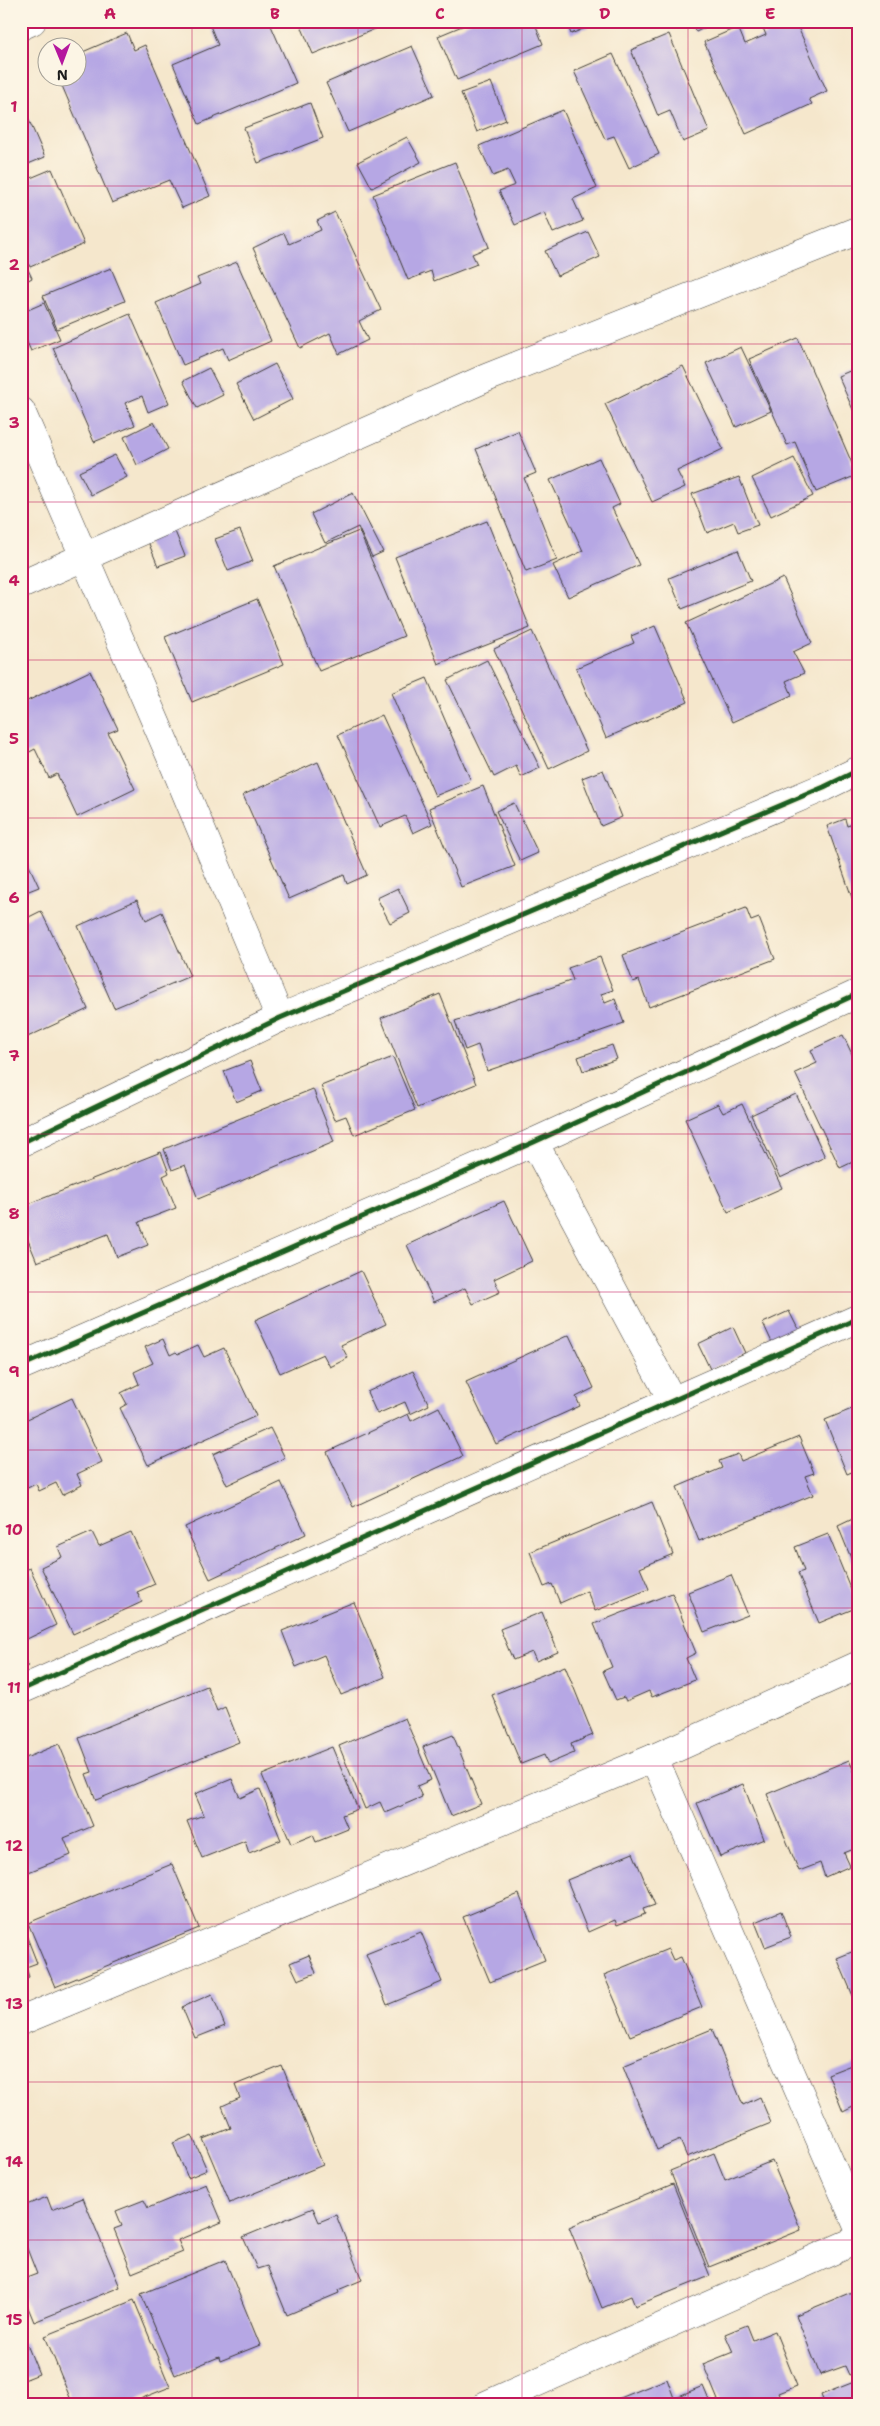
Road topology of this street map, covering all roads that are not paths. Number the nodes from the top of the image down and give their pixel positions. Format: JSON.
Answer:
{"nodes":[{"id":1,"x":32,"y":21,"type":"edge"},
{"id":2,"x":21,"y":26,"type":"edge"},
{"id":3,"x":859,"y":230,"type":"edge"},
{"id":4,"x":21,"y":411,"type":"edge"},
{"id":5,"x":83,"y":557,"type":"junction"},
{"id":6,"x":21,"y":585,"type":"edge"},
{"id":7,"x":859,"y":770,"type":"edge"},
{"id":8,"x":859,"y":993,"type":"edge"},
{"id":9,"x":280,"y":1018,"type":"junction"},
{"id":10,"x":534,"y":1142,"type":"junction"},
{"id":11,"x":21,"y":1143,"type":"edge"},
{"id":12,"x":859,"y":1318,"type":"edge"},
{"id":13,"x":21,"y":1366,"type":"edge"},
{"id":14,"x":672,"y":1400,"type":"junction"},
{"id":15,"x":859,"y":1665,"type":"edge"},
{"id":16,"x":21,"y":1690,"type":"edge"},
{"id":17,"x":654,"y":1758,"type":"junction"},
{"id":18,"x":21,"y":2021,"type":"edge"},
{"id":19,"x":859,"y":2228,"type":"edge"},
{"id":20,"x":859,"y":2239,"type":"edge"},
{"id":21,"x":486,"y":2405,"type":"edge"}],
"edges":[{"from":1,"to":2,"type":"street"},
{"from":3,"to":5,"type":"street"},
{"from":4,"to":5,"type":"street"},
{"from":5,"to":6,"type":"street"},
{"from":5,"to":9,"type":"street"},
{"from":7,"to":9,"type":"street"},
{"from":8,"to":10,"type":"street"},
{"from":9,"to":11,"type":"street"},
{"from":10,"to":13,"type":"street"},
{"from":10,"to":14,"type":"street"},
{"from":12,"to":14,"type":"street"},
{"from":14,"to":16,"type":"street"},
{"from":15,"to":17,"type":"street"},
{"from":17,"to":18,"type":"street"},
{"from":17,"to":19,"type":"street"},
{"from":20,"to":21,"type":"street"}]}
